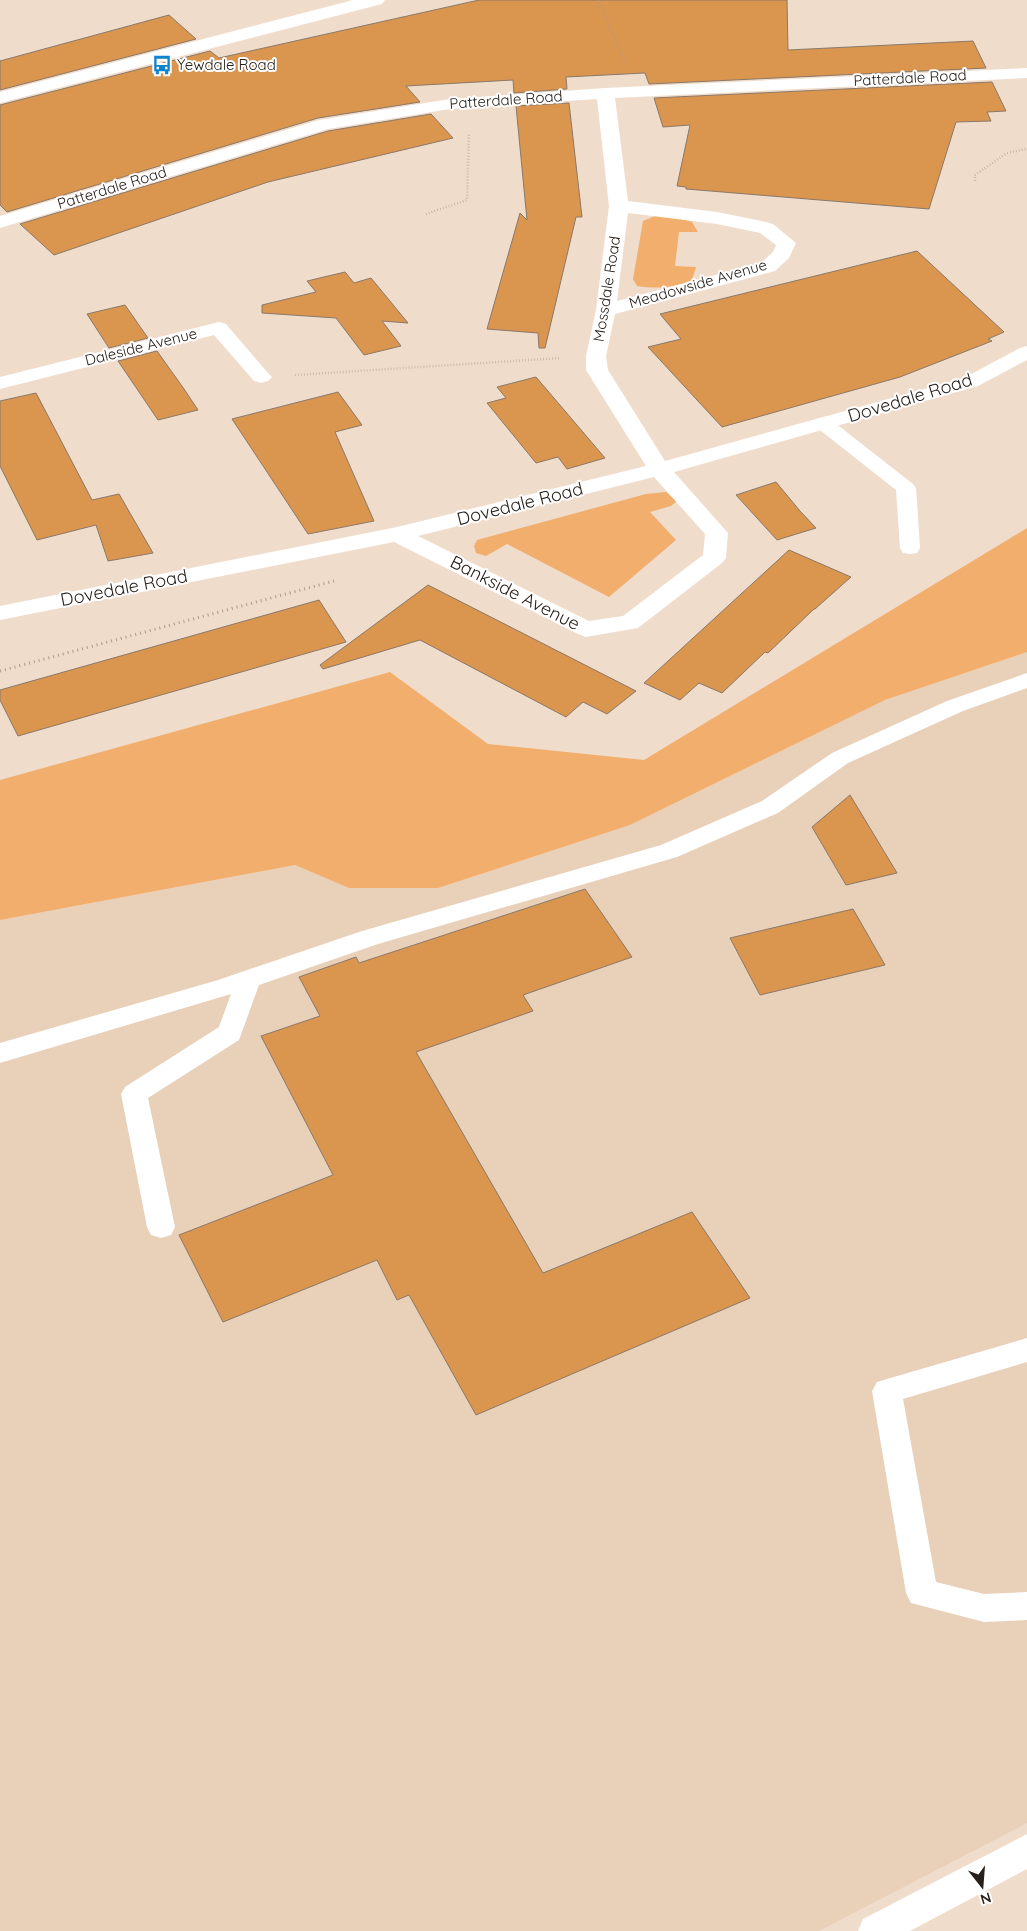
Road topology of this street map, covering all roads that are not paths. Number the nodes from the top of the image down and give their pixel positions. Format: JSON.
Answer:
{"nodes":[{"id":1,"x":376,"y":0,"type":"edge"},
{"id":2,"x":1027,"y":73,"type":"edge"},
{"id":3,"x":605,"y":93,"type":"junction"},
{"id":4,"x":0,"y":98,"type":"edge"},
{"id":5,"x":619,"y":206,"type":"junction"},
{"id":6,"x":0,"y":222,"type":"edge"},
{"id":7,"x":606,"y":310,"type":"junction"},
{"id":8,"x":1027,"y":352,"type":"edge"},
{"id":9,"x":261,"y":378,"type":"road end"},
{"id":10,"x":0,"y":382,"type":"edge"},
{"id":11,"x":823,"y":423,"type":"junction"},
{"id":12,"x":659,"y":469,"type":"junction"},
{"id":13,"x":397,"y":534,"type":"junction"},
{"id":14,"x":910,"y":548,"type":"dead end"},
{"id":15,"x":0,"y":590,"type":"edge"},
{"id":16,"x":6,"y":612,"type":"edge"},
{"id":17,"x":1027,"y":680,"type":"edge"},
{"id":18,"x":249,"y":978,"type":"junction"},
{"id":19,"x":0,"y":1053,"type":"edge"},
{"id":20,"x":161,"y":1227,"type":"dead end"},
{"id":21,"x":1027,"y":1350,"type":"edge"},
{"id":22,"x":1027,"y":1606,"type":"edge"},
{"id":23,"x":1027,"y":1851,"type":"edge"},
{"id":24,"x":875,"y":1931,"type":"edge"}],
"edges":[{"from":1,"to":4,"type":"street"},
{"from":2,"to":3,"type":"street","name":"Patterdale Road"},
{"from":3,"to":5,"type":"street","name":"Mossdale Road"},
{"from":3,"to":6,"type":"street","name":"Patterdale Road"},
{"from":5,"to":7,"type":"street","name":"Mossdale Road"},
{"from":5,"to":7,"type":"street","name":"Meadowside Avenue"},
{"from":7,"to":12,"type":"street","name":"Mossdale Road"},
{"from":8,"to":11,"type":"street","name":"Dovedale Road"},
{"from":9,"to":10,"type":"street","name":"Daleside Avenue"},
{"from":11,"to":12,"type":"street","name":"Dovedale Road"},
{"from":11,"to":14,"type":"lane"},
{"from":12,"to":13,"type":"street","name":"Dovedale Road"},
{"from":12,"to":13,"type":"street","name":"Bankside Avenue"},
{"from":13,"to":16,"type":"street","name":"Dovedale Road"},
{"from":15,"to":16,"type":"street"},
{"from":17,"to":18,"type":"lane"},
{"from":18,"to":19,"type":"lane"},
{"from":18,"to":20,"type":"lane"},
{"from":21,"to":22,"type":"lane"},
{"from":23,"to":24,"type":"lane"}]}
